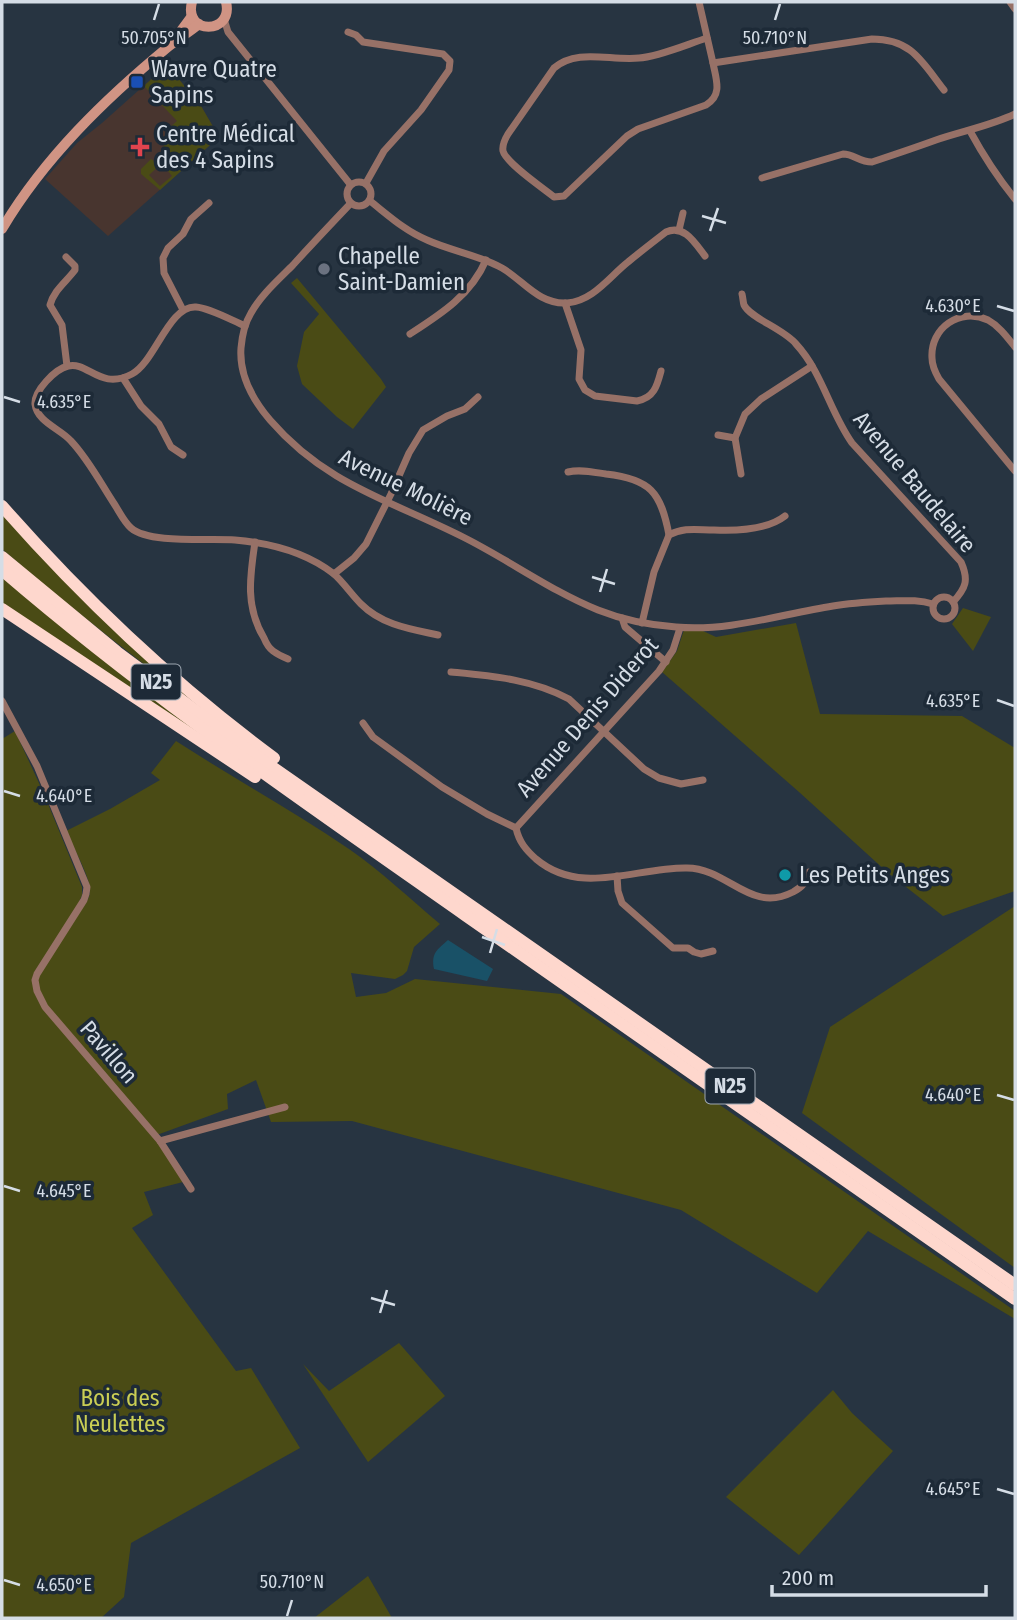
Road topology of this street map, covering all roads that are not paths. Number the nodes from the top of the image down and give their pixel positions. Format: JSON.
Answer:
{"nodes":[{"id":1,"x":192,"y":2,"type":"edge"},
{"id":2,"x":699,"y":2,"type":"edge"},
{"id":3,"x":1010,"y":2,"type":"edge"},
{"id":4,"x":227,"y":3,"type":"edge"},
{"id":5,"x":1015,"y":9,"type":"edge"},
{"id":6,"x":224,"y":19,"type":"junction"},
{"id":7,"x":195,"y":20,"type":"junction"},
{"id":8,"x":213,"y":27,"type":"junction"},
{"id":9,"x":228,"y":32,"type":"junction"},
{"id":10,"x":348,"y":32,"type":"dead end"},
{"id":11,"x":707,"y":38,"type":"junction"},
{"id":12,"x":713,"y":63,"type":"junction"},
{"id":13,"x":944,"y":90,"type":"dead end"},
{"id":14,"x":1015,"y":114,"type":"edge"},
{"id":15,"x":970,"y":131,"type":"junction"},
{"id":16,"x":762,"y":178,"type":"dead end"},
{"id":17,"x":366,"y":183,"type":"junction"},
{"id":18,"x":350,"y":184,"type":"junction"},
{"id":19,"x":1015,"y":199,"type":"edge"},
{"id":20,"x":370,"y":201,"type":"junction"},
{"id":21,"x":209,"y":203,"type":"dead end"},
{"id":22,"x":351,"y":203,"type":"junction"},
{"id":23,"x":683,"y":214,"type":"dead end"},
{"id":24,"x":2,"y":229,"type":"edge"},
{"id":25,"x":679,"y":230,"type":"junction"},
{"id":26,"x":705,"y":256,"type":"dead end"},
{"id":27,"x":66,"y":257,"type":"dead end"},
{"id":28,"x":486,"y":260,"type":"junction"},
{"id":29,"x":742,"y":294,"type":"dead end"},
{"id":30,"x":565,"y":303,"type":"junction"},
{"id":31,"x":183,"y":310,"type":"junction"},
{"id":32,"x":245,"y":326,"type":"junction"},
{"id":33,"x":410,"y":334,"type":"dead end"},
{"id":34,"x":1015,"y":346,"type":"edge"},
{"id":35,"x":67,"y":366,"type":"junction"},
{"id":36,"x":812,"y":366,"type":"junction"},
{"id":37,"x":662,"y":371,"type":"dead end"},
{"id":38,"x":123,"y":378,"type":"junction"},
{"id":39,"x":478,"y":397,"type":"dead end"},
{"id":40,"x":718,"y":435,"type":"dead end"},
{"id":41,"x":735,"y":438,"type":"junction"},
{"id":42,"x":183,"y":455,"type":"dead end"},
{"id":43,"x":1015,"y":471,"type":"edge"},
{"id":44,"x":568,"y":472,"type":"dead end"},
{"id":45,"x":741,"y":474,"type":"dead end"},
{"id":46,"x":387,"y":502,"type":"junction"},
{"id":47,"x":2,"y":506,"type":"edge"},
{"id":48,"x":785,"y":516,"type":"dead end"},
{"id":49,"x":669,"y":536,"type":"junction"},
{"id":50,"x":255,"y":542,"type":"junction"},
{"id":51,"x":2,"y":556,"type":"edge"},
{"id":52,"x":2,"y":570,"type":"edge"},
{"id":53,"x":334,"y":574,"type":"junction"},
{"id":54,"x":953,"y":602,"type":"junction"},
{"id":55,"x":933,"y":604,"type":"junction"},
{"id":56,"x":2,"y":609,"type":"edge"},
{"id":57,"x":622,"y":618,"type":"junction"},
{"id":58,"x":642,"y":623,"type":"junction"},
{"id":59,"x":680,"y":628,"type":"junction"},
{"id":60,"x":439,"y":635,"type":"dead end"},
{"id":61,"x":288,"y":659,"type":"dead end"},
{"id":62,"x":666,"y":662,"type":"junction"},
{"id":63,"x":451,"y":672,"type":"dead end"},
{"id":64,"x":2,"y":701,"type":"edge"},
{"id":65,"x":363,"y":723,"type":"dead end"},
{"id":66,"x":604,"y":731,"type":"junction"},
{"id":67,"x":703,"y":780,"type":"dead end"},
{"id":68,"x":311,"y":801,"type":"junction"},
{"id":69,"x":516,"y":828,"type":"junction"},
{"id":70,"x":809,"y":872,"type":"dead end"},
{"id":71,"x":617,"y":876,"type":"junction"},
{"id":72,"x":713,"y":951,"type":"dead end"},
{"id":73,"x":285,"y":1107,"type":"dead end"},
{"id":74,"x":160,"y":1140,"type":"junction"},
{"id":75,"x":191,"y":1189,"type":"dead end"},
{"id":76,"x":1015,"y":1285,"type":"edge"},
{"id":77,"x":1015,"y":1299,"type":"edge"}],
"edges":[{"from":1,"to":7,"type":"main road"},
{"from":2,"to":11,"type":"street"},
{"from":3,"to":5,"type":"street"},
{"from":4,"to":6,"type":"main road"},
{"from":6,"to":8,"type":"main road"},
{"from":6,"to":9,"type":"street"},
{"from":7,"to":8,"type":"main road"},
{"from":7,"to":24,"type":"main road"},
{"from":8,"to":9,"type":"street"},
{"from":9,"to":18,"type":"street"},
{"from":10,"to":17,"type":"street"},
{"from":11,"to":12,"type":"street"},
{"from":11,"to":12,"type":"street"},
{"from":12,"to":13,"type":"street"},
{"from":14,"to":15,"type":"street"},
{"from":15,"to":16,"type":"street"},
{"from":15,"to":19,"type":"street"},
{"from":17,"to":18,"type":"street"},
{"from":17,"to":20,"type":"street"},
{"from":18,"to":22,"type":"street"},
{"from":20,"to":22,"type":"street"},
{"from":20,"to":28,"type":"street"},
{"from":21,"to":31,"type":"street"},
{"from":22,"to":32,"type":"street","name":"Avenue Molière"},
{"from":23,"to":25,"type":"street"},
{"from":25,"to":26,"type":"street"},
{"from":25,"to":30,"type":"street"},
{"from":27,"to":35,"type":"street"},
{"from":28,"to":30,"type":"street"},
{"from":28,"to":33,"type":"street"},
{"from":29,"to":36,"type":"street","name":"Avenue Baudelaire"},
{"from":30,"to":37,"type":"street"},
{"from":31,"to":32,"type":"street"},
{"from":31,"to":38,"type":"street"},
{"from":32,"to":46,"type":"street","name":"Avenue Molière"},
{"from":34,"to":43,"type":"street"},
{"from":35,"to":38,"type":"street"},
{"from":35,"to":50,"type":"street"},
{"from":36,"to":41,"type":"street"},
{"from":36,"to":54,"type":"street","name":"Avenue Baudelaire"},
{"from":38,"to":42,"type":"street"},
{"from":39,"to":46,"type":"street"},
{"from":40,"to":41,"type":"street"},
{"from":41,"to":45,"type":"street"},
{"from":44,"to":49,"type":"street"},
{"from":46,"to":53,"type":"street"},
{"from":46,"to":57,"type":"street","name":"Avenue Molière"},
{"from":47,"to":68,"type":"highway"},
{"from":48,"to":49,"type":"street"},
{"from":49,"to":58,"type":"street"},
{"from":50,"to":53,"type":"street"},
{"from":50,"to":61,"type":"street"},
{"from":51,"to":68,"type":"highway","number":"N25"},
{"from":52,"to":68,"type":"highway","number":"N25"},
{"from":53,"to":60,"type":"street"},
{"from":54,"to":55,"type":"street","name":"Avenue Molière"},
{"from":54,"to":55,"type":"street","name":"Avenue Molière"},
{"from":55,"to":59,"type":"street","name":"Avenue Molière"},
{"from":56,"to":68,"type":"highway"},
{"from":57,"to":58,"type":"street","name":"Avenue Molière"},
{"from":57,"to":62,"type":"street","name":"Avenue Molière"},
{"from":58,"to":59,"type":"street","name":"Avenue Molière"},
{"from":59,"to":62,"type":"street","name":"Avenue Denis Diderot"},
{"from":62,"to":66,"type":"street","name":"Avenue Denis Diderot"},
{"from":63,"to":66,"type":"street"},
{"from":64,"to":74,"type":"street","name":"Pavillon"},
{"from":65,"to":69,"type":"street"},
{"from":66,"to":67,"type":"street"},
{"from":66,"to":69,"type":"street","name":"Avenue Denis Diderot"},
{"from":68,"to":76,"type":"highway","number":"N25"},
{"from":68,"to":77,"type":"highway","number":"N25"},
{"from":69,"to":71,"type":"street"},
{"from":70,"to":71,"type":"street"},
{"from":71,"to":72,"type":"street"},
{"from":73,"to":74,"type":"street"},
{"from":74,"to":75,"type":"street","name":"Pavillon"}]}
